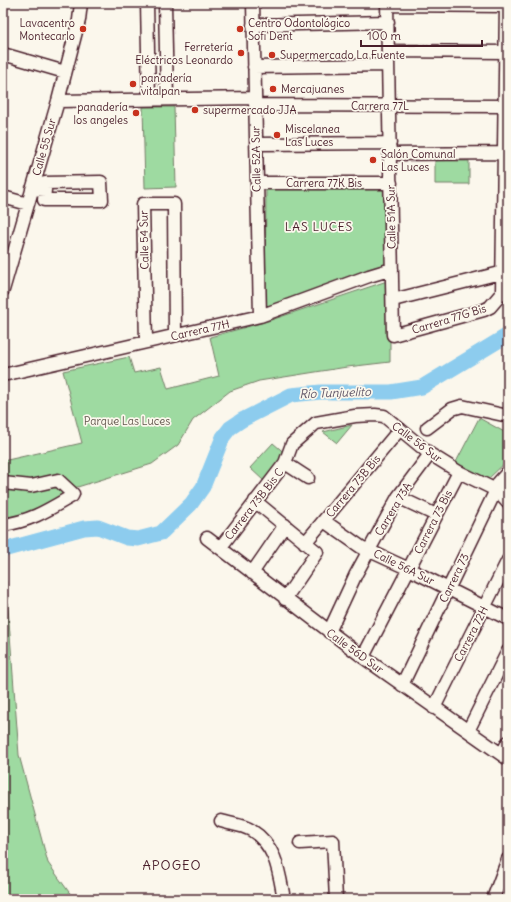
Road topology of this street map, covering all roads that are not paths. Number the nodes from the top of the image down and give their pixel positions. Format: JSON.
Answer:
{"nodes":[{"id":1,"x":81,"y":3,"type":"edge"},
{"id":2,"x":147,"y":3,"type":"edge"},
{"id":3,"x":165,"y":3,"type":"edge"},
{"id":4,"x":253,"y":3,"type":"edge"},
{"id":5,"x":387,"y":4,"type":"edge"},
{"id":6,"x":431,"y":5,"type":"edge"},
{"id":7,"x":506,"y":10,"type":"edge"},
{"id":8,"x":388,"y":22,"type":"junction"},
{"id":9,"x":253,"y":25,"type":"junction"},
{"id":10,"x":388,"y":51,"type":"junction"},
{"id":11,"x":505,"y":52,"type":"junction"},
{"id":12,"x":3,"y":54,"type":"edge"},
{"id":13,"x":388,"y":65,"type":"junction"},
{"id":14,"x":254,"y":67,"type":"junction"},
{"id":15,"x":65,"y":72,"type":"junction"},
{"id":16,"x":149,"y":99,"type":"junction"},
{"id":17,"x":167,"y":99,"type":"junction"},
{"id":18,"x":58,"y":101,"type":"junction"},
{"id":19,"x":255,"y":102,"type":"junction"},
{"id":20,"x":389,"y":106,"type":"junction"},
{"id":21,"x":506,"y":112,"type":"edge"},
{"id":22,"x":256,"y":144,"type":"junction"},
{"id":23,"x":390,"y":148,"type":"junction"},
{"id":24,"x":506,"y":153,"type":"edge"},
{"id":25,"x":257,"y":182,"type":"junction"},
{"id":26,"x":391,"y":183,"type":"junction"},
{"id":27,"x":506,"y":187,"type":"edge"},
{"id":28,"x":32,"y":190,"type":"junction"},
{"id":29,"x":45,"y":190,"type":"junction"},
{"id":30,"x":3,"y":197,"type":"edge"},
{"id":31,"x":28,"y":204,"type":"junction"},
{"id":32,"x":506,"y":221,"type":"edge"},
{"id":33,"x":392,"y":269,"type":"junction"},
{"id":34,"x":506,"y":271,"type":"edge"},
{"id":35,"x":3,"y":290,"type":"edge"},
{"id":36,"x":393,"y":300,"type":"junction"},
{"id":37,"x":260,"y":316,"type":"junction"},
{"id":38,"x":394,"y":335,"type":"joint"},
{"id":39,"x":175,"y":336,"type":"junction"},
{"id":40,"x":146,"y":342,"type":"junction"},
{"id":41,"x":3,"y":376,"type":"edge"},
{"id":42,"x":508,"y":416,"type":"edge"},
{"id":43,"x":316,"y":423,"type":"joint"},
{"id":44,"x":427,"y":428,"type":"dead end"},
{"id":45,"x":400,"y":429,"type":"junction"},
{"id":46,"x":430,"y":454,"type":"junction"},
{"id":47,"x":285,"y":463,"type":"junction"},
{"id":48,"x":459,"y":472,"type":"junction"},
{"id":49,"x":508,"y":472,"type":"edge"},
{"id":50,"x":308,"y":478,"type":"dead end"},
{"id":51,"x":3,"y":483,"type":"edge"},
{"id":52,"x":496,"y":490,"type":"junction"},
{"id":53,"x":398,"y":497,"type":"junction"},
{"id":54,"x":255,"y":501,"type":"junction"},
{"id":55,"x":508,"y":503,"type":"edge"},
{"id":56,"x":436,"y":515,"type":"junction"},
{"id":57,"x":324,"y":521,"type":"junction"},
{"id":58,"x":3,"y":525,"type":"edge"},
{"id":59,"x":285,"y":525,"type":"junction"},
{"id":60,"x":207,"y":538,"type":"dead end"},
{"id":61,"x":305,"y":542,"type":"junction"},
{"id":62,"x":220,"y":548,"type":"junction"},
{"id":63,"x":369,"y":550,"type":"junction"},
{"id":64,"x":508,"y":560,"type":"edge"},
{"id":65,"x":409,"y":569,"type":"junction"},
{"id":66,"x":252,"y":573,"type":"junction"},
{"id":67,"x":449,"y":589,"type":"junction"},
{"id":68,"x":285,"y":599,"type":"junction"},
{"id":69,"x":485,"y":607,"type":"junction"},
{"id":70,"x":508,"y":619,"type":"edge"},
{"id":71,"x":329,"y":632,"type":"junction"},
{"id":72,"x":508,"y":651,"type":"edge"},
{"id":73,"x":363,"y":657,"type":"junction"},
{"id":74,"x":402,"y":685,"type":"junction"},
{"id":75,"x":434,"y":708,"type":"junction"},
{"id":76,"x":468,"y":731,"type":"junction"},
{"id":77,"x":508,"y":742,"type":"edge"},
{"id":78,"x":505,"y":757,"type":"edge"},
{"id":79,"x":221,"y":821,"type":"dead end"},
{"id":80,"x":300,"y":842,"type":"dead end"},
{"id":81,"x":508,"y":859,"type":"edge"},
{"id":82,"x":504,"y":881,"type":"edge"},
{"id":83,"x":284,"y":899,"type":"edge"},
{"id":84,"x":336,"y":899,"type":"edge"},
{"id":85,"x":493,"y":899,"type":"edge"}],
"edges":[{"from":1,"to":15,"type":"street","name":"Calle 55 Sur"},
{"from":2,"to":16,"type":"street"},
{"from":3,"to":17,"type":"street"},
{"from":4,"to":9,"type":"street","name":"Calle 52A Sur"},
{"from":5,"to":6,"type":"street"},
{"from":5,"to":8,"type":"street","name":"Calle 51A Sur"},
{"from":6,"to":7,"type":"street"},
{"from":7,"to":11,"type":"street","name":"Carrera 77G Bis"},
{"from":8,"to":9,"type":"street"},
{"from":8,"to":10,"type":"street","name":"Calle 51A Sur"},
{"from":9,"to":14,"type":"street","name":"Calle 52A Sur"},
{"from":10,"to":11,"type":"street"},
{"from":10,"to":13,"type":"street","name":"Calle 51A Sur"},
{"from":11,"to":21,"type":"street","name":"Carrera 77G Bis"},
{"from":12,"to":15,"type":"street"},
{"from":13,"to":14,"type":"street"},
{"from":13,"to":20,"type":"street","name":"Calle 51A Sur"},
{"from":14,"to":19,"type":"street","name":"Calle 52A Sur"},
{"from":15,"to":18,"type":"street","name":"Calle 55 Sur"},
{"from":16,"to":17,"type":"street","name":"Carrera 77L"},
{"from":16,"to":18,"type":"street","name":"Carrera 77L"},
{"from":17,"to":19,"type":"street","name":"Carrera 77L"},
{"from":18,"to":28,"type":"street","name":"Calle 55 Sur"},
{"from":19,"to":20,"type":"street","name":"Carrera 77L"},
{"from":19,"to":22,"type":"street","name":"Calle 52A Sur"},
{"from":20,"to":21,"type":"street","name":"Carrera 77L"},
{"from":20,"to":23,"type":"street","name":"Calle 51A Sur"},
{"from":21,"to":24,"type":"street","name":"Carrera 77G Bis"},
{"from":22,"to":23,"type":"street"},
{"from":22,"to":25,"type":"street","name":"Calle 52A Sur"},
{"from":23,"to":24,"type":"street"},
{"from":23,"to":26,"type":"street","name":"Calle 51A Sur"},
{"from":24,"to":27,"type":"street","name":"Carrera 77G Bis"},
{"from":25,"to":26,"type":"street","name":"Carrera 77K Bis"},
{"from":25,"to":37,"type":"street","name":"Calle 52A Sur"},
{"from":26,"to":33,"type":"street","name":"Calle 51A Sur"},
{"from":27,"to":32,"type":"street","name":"Carrera 77G Bis"},
{"from":28,"to":29,"type":"street"},
{"from":28,"to":31,"type":"street","name":"Calle 55 Sur"},
{"from":29,"to":29,"type":"street"},
{"from":30,"to":31,"type":"street"},
{"from":31,"to":35,"type":"street","name":"Calle 55 Sur"},
{"from":32,"to":34,"type":"street","name":"Carrera 77G Bis"},
{"from":33,"to":36,"type":"street","name":"Calle 51A Sur"},
{"from":33,"to":37,"type":"street","name":"Carrera 77H"},
{"from":34,"to":36,"type":"street"},
{"from":34,"to":38,"type":"street","name":"Carrera 77G Bis"},
{"from":36,"to":38,"type":"street","name":"Calle 51A Sur"},
{"from":37,"to":39,"type":"street","name":"Carrera 77H"},
{"from":39,"to":40,"type":"street","name":"Carrera 77H"},
{"from":39,"to":40,"type":"street","name":"Calle 54 Sur"},
{"from":40,"to":41,"type":"street","name":"Carrera 77H"},
{"from":42,"to":44,"type":"street"},
{"from":43,"to":45,"type":"street","name":"Calle 56 Sur"},
{"from":43,"to":47,"type":"street","name":"Carrera 73B Bis C"},
{"from":45,"to":46,"type":"street","name":"Calle 56 Sur"},
{"from":45,"to":57,"type":"street","name":"Carrera 73B Bis"},
{"from":46,"to":48,"type":"street","name":"Calle 56 Sur"},
{"from":46,"to":53,"type":"street","name":"Carrera 73A"},
{"from":47,"to":50,"type":"street"},
{"from":47,"to":54,"type":"street","name":"Carrera 73B Bis C"},
{"from":48,"to":52,"type":"street","name":"Calle 56 Sur"},
{"from":48,"to":56,"type":"street","name":"Carrera 73 Bis"},
{"from":49,"to":52,"type":"street","name":"Carrera 73"},
{"from":51,"to":58,"type":"street"},
{"from":52,"to":55,"type":"street","name":"Calle 56 Sur"},
{"from":52,"to":67,"type":"street","name":"Carrera 73"},
{"from":53,"to":56,"type":"street"},
{"from":53,"to":63,"type":"street","name":"Carrera 73A"},
{"from":54,"to":59,"type":"street"},
{"from":54,"to":62,"type":"street","name":"Carrera 73B Bis C"},
{"from":56,"to":65,"type":"street","name":"Carrera 73 Bis"},
{"from":57,"to":61,"type":"street","name":"Carrera 73B Bis"},
{"from":57,"to":63,"type":"street","name":"Calle 56A Sur"},
{"from":59,"to":61,"type":"street"},
{"from":59,"to":66,"type":"street"},
{"from":60,"to":62,"type":"street","name":"Calle 56D Sur"},
{"from":61,"to":68,"type":"street"},
{"from":62,"to":66,"type":"street","name":"Calle 56D Sur"},
{"from":63,"to":65,"type":"street","name":"Calle 56A Sur"},
{"from":63,"to":71,"type":"street","name":"Carrera 73A"},
{"from":64,"to":69,"type":"street","name":"Carrera 72H"},
{"from":65,"to":67,"type":"street","name":"Calle 56A Sur"},
{"from":65,"to":73,"type":"street","name":"Carrera 73 Bis"},
{"from":66,"to":68,"type":"street","name":"Calle 56D Sur"},
{"from":67,"to":69,"type":"street","name":"Calle 56A Sur"},
{"from":67,"to":74,"type":"street","name":"Carrera 73"},
{"from":68,"to":71,"type":"street","name":"Calle 56D Sur"},
{"from":69,"to":70,"type":"street","name":"Calle 56A Sur"},
{"from":69,"to":75,"type":"street","name":"Carrera 72H"},
{"from":71,"to":73,"type":"street","name":"Calle 56D Sur"},
{"from":72,"to":76,"type":"street"},
{"from":73,"to":74,"type":"street","name":"Calle 56D Sur"},
{"from":74,"to":75,"type":"street","name":"Calle 56D Sur"},
{"from":75,"to":76,"type":"street","name":"Calle 56D Sur"},
{"from":76,"to":78,"type":"street","name":"Calle 56D Sur"},
{"from":77,"to":78,"type":"street"},
{"from":79,"to":83,"type":"street"},
{"from":80,"to":84,"type":"street"},
{"from":81,"to":82,"type":"street"},
{"from":82,"to":85,"type":"street"}]}
